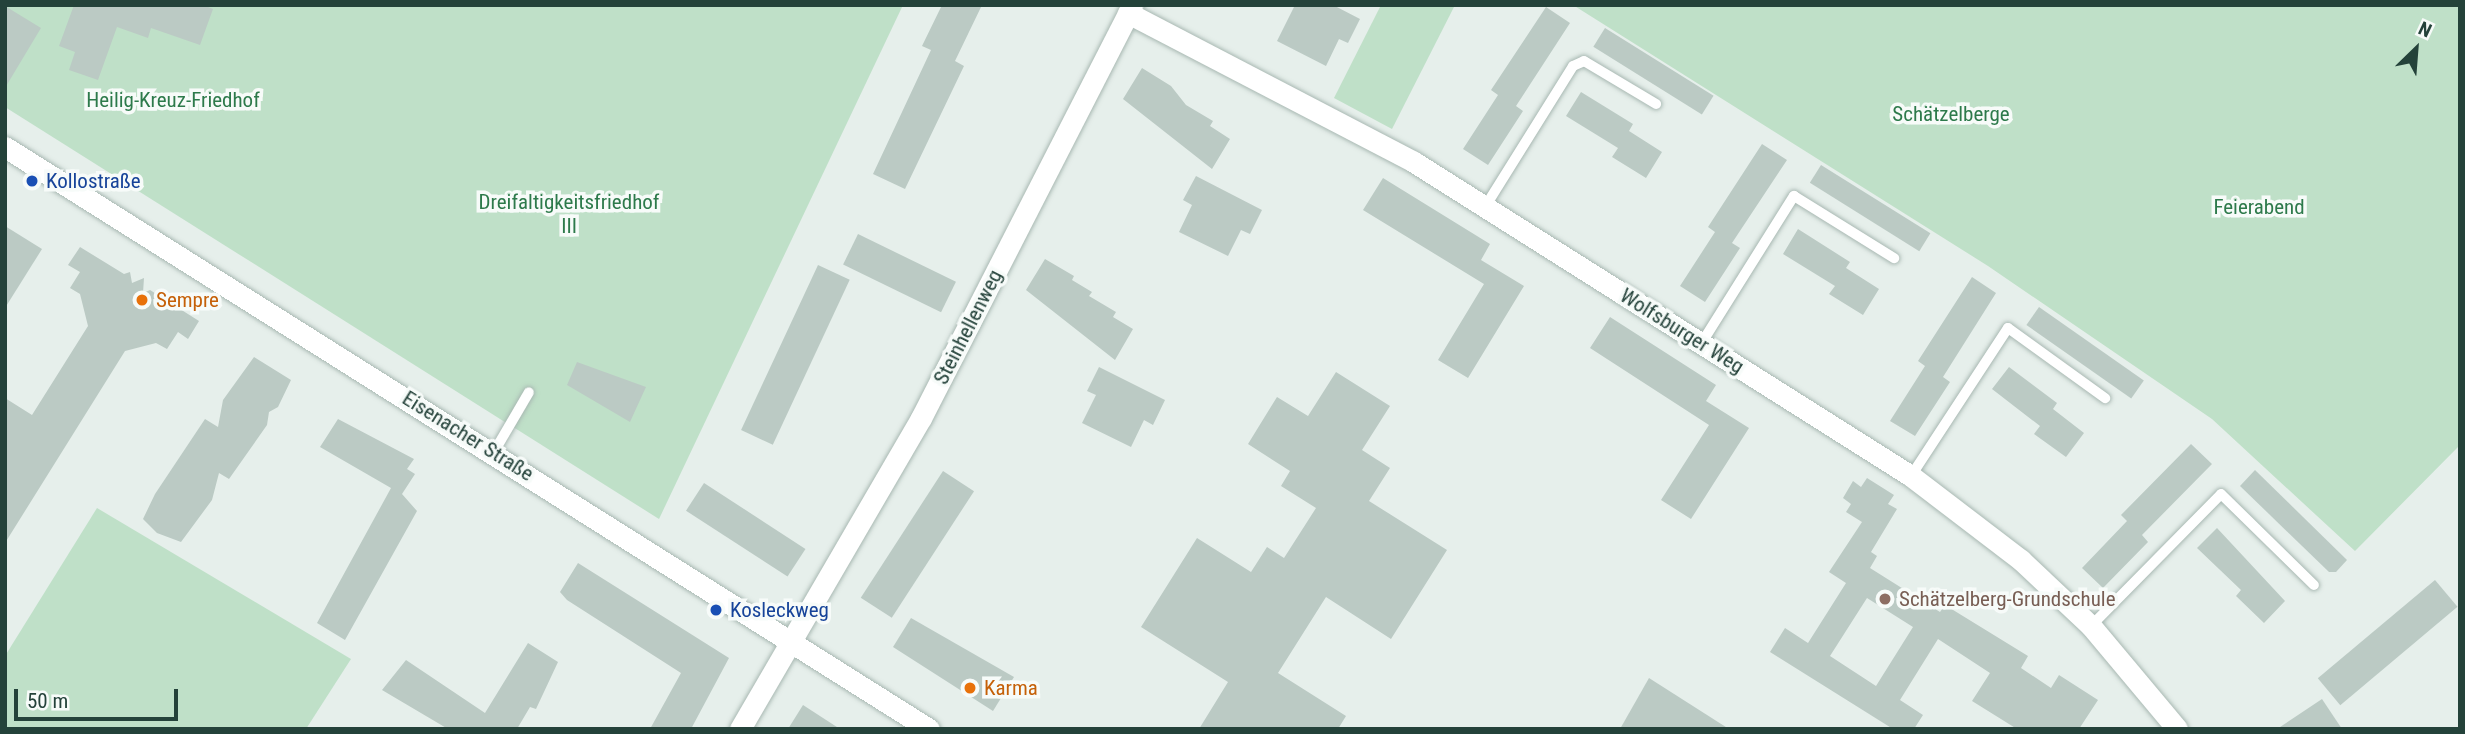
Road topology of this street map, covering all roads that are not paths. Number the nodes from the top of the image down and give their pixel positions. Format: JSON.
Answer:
{"nodes":[{"id":1,"x":1130,"y":9,"type":"edge"},
{"id":2,"x":1656,"y":104,"type":"dead end"},
{"id":3,"x":5,"y":147,"type":"edge"},
{"id":4,"x":1485,"y":207,"type":"junction"},
{"id":5,"x":1894,"y":258,"type":"dead end"},
{"id":6,"x":1701,"y":344,"type":"junction"},
{"id":7,"x":529,"y":391,"type":"dead end"},
{"id":8,"x":2105,"y":398,"type":"dead end"},
{"id":9,"x":494,"y":452,"type":"junction"},
{"id":10,"x":1911,"y":475,"type":"junction"},
{"id":11,"x":2315,"y":585,"type":"dead end"},
{"id":12,"x":2091,"y":626,"type":"junction"},
{"id":13,"x":789,"y":639,"type":"junction"},
{"id":14,"x":740,"y":729,"type":"edge"},
{"id":15,"x":929,"y":729,"type":"edge"},
{"id":16,"x":2177,"y":729,"type":"edge"}],
"edges":[{"from":1,"to":4,"type":"street","name":"Wolfsburger Weg"},
{"from":1,"to":13,"type":"street","name":"Steinhellenweg"},
{"from":2,"to":4,"type":"lane"},
{"from":3,"to":9,"type":"street","name":"Eisenacher Straße"},
{"from":4,"to":6,"type":"street","name":"Wolfsburger Weg"},
{"from":5,"to":6,"type":"lane"},
{"from":6,"to":10,"type":"street","name":"Wolfsburger Weg"},
{"from":7,"to":9,"type":"lane"},
{"from":8,"to":10,"type":"lane"},
{"from":9,"to":13,"type":"street","name":"Eisenacher Straße"},
{"from":10,"to":12,"type":"street","name":"Wolfsburger Weg"},
{"from":11,"to":12,"type":"lane"},
{"from":12,"to":16,"type":"street","name":"Wolfsburger Weg"},
{"from":13,"to":14,"type":"street"},
{"from":13,"to":15,"type":"street","name":"Eisenacher Straße"}]}
